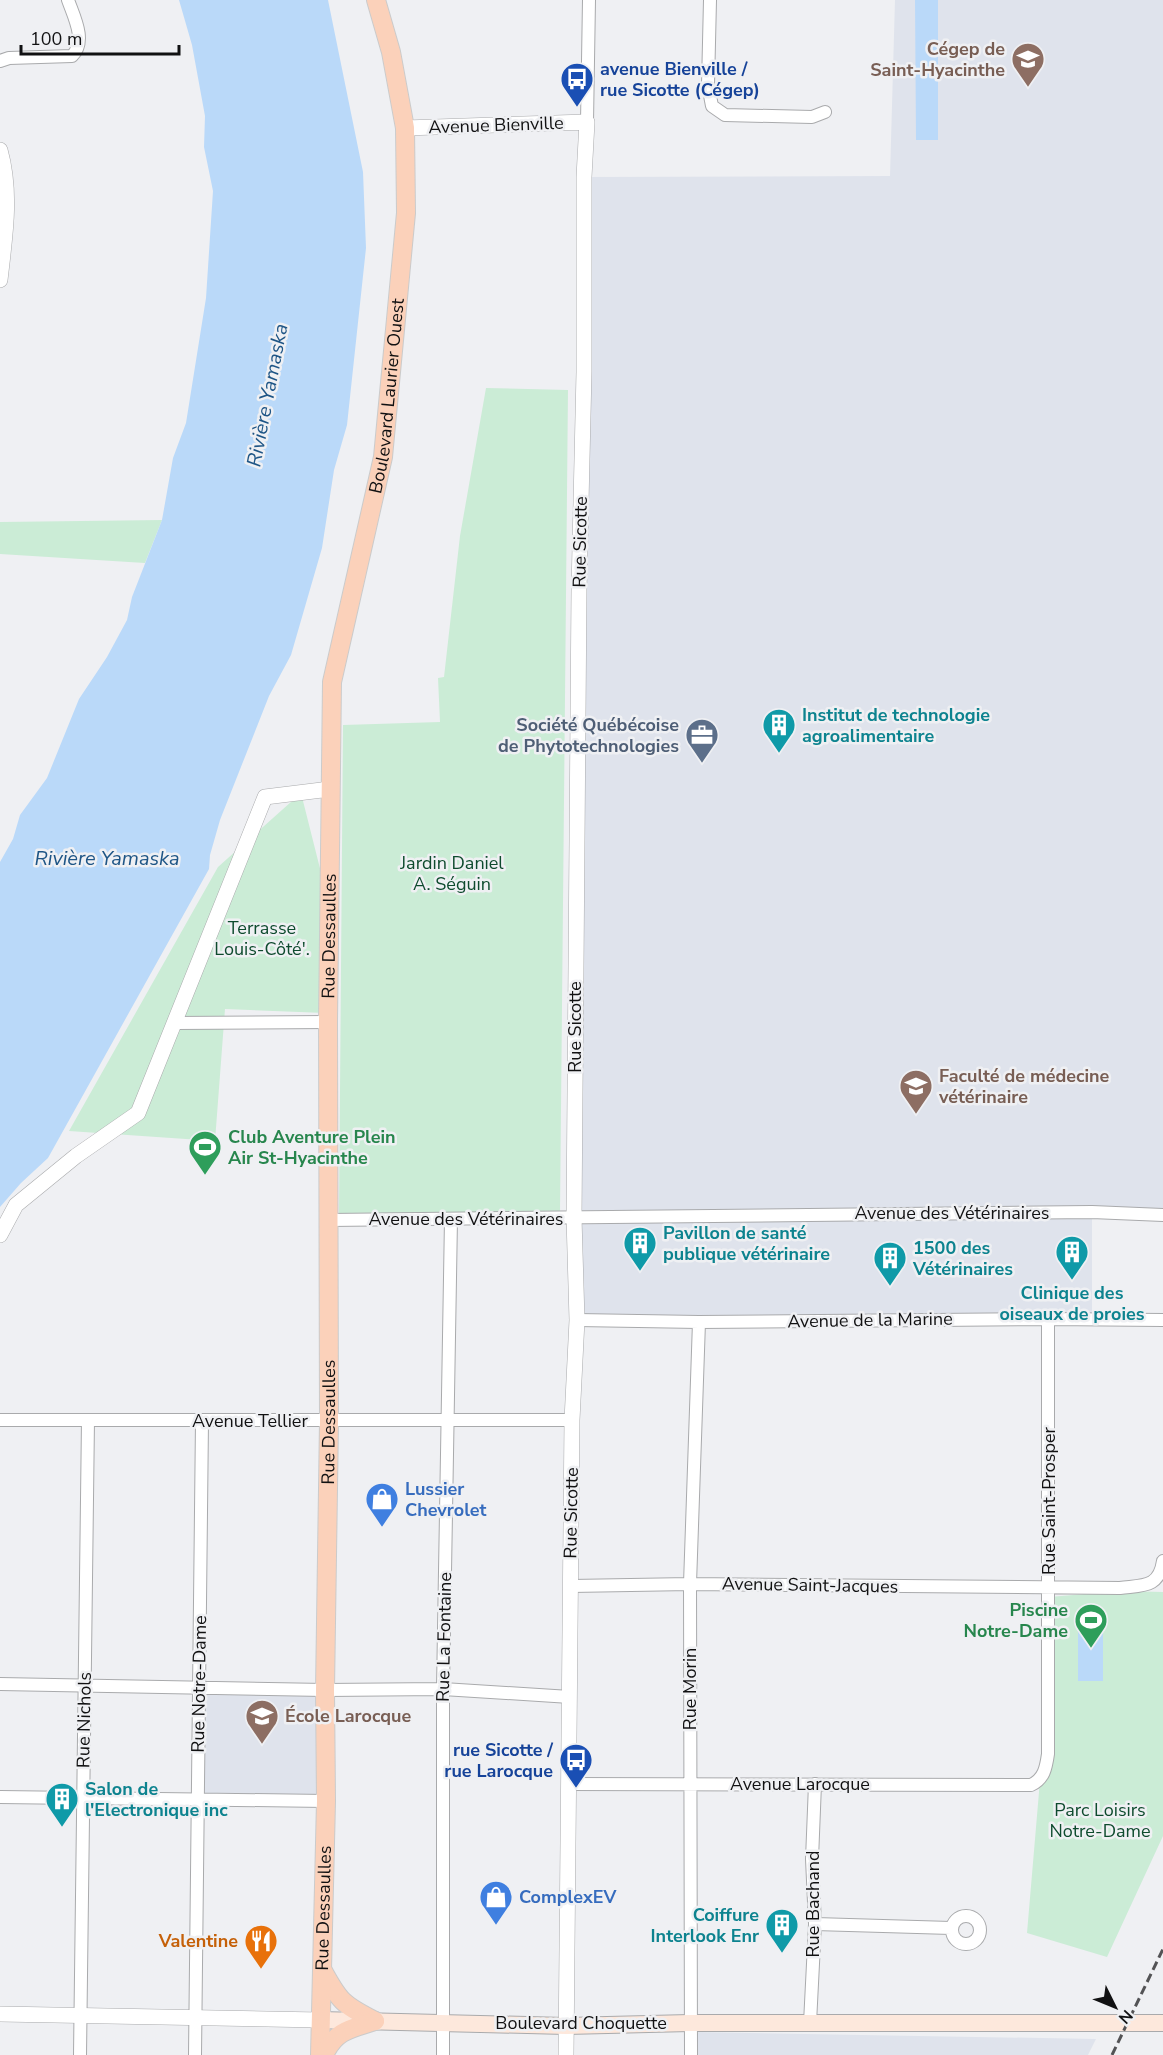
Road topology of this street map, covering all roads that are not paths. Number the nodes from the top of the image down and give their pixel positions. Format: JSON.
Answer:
{"nodes":[{"id":1,"x":68,"y":0,"type":"edge"},
{"id":2,"x":376,"y":0,"type":"edge"},
{"id":3,"x":589,"y":0,"type":"edge"},
{"id":4,"x":710,"y":0,"type":"edge"},
{"id":5,"x":0,"y":61,"type":"edge"},
{"id":6,"x":825,"y":112,"type":"dead end"},
{"id":7,"x":587,"y":122,"type":"junction"},
{"id":8,"x":405,"y":128,"type":"junction"},
{"id":9,"x":0,"y":150,"type":"edge"},
{"id":10,"x":0,"y":280,"type":"edge"},
{"id":11,"x":330,"y":789,"type":"junction"},
{"id":12,"x":328,"y":1022,"type":"junction"},
{"id":13,"x":175,"y":1023,"type":"junction"},
{"id":14,"x":1163,"y":1215,"type":"edge"},
{"id":15,"x":574,"y":1218,"type":"junction"},
{"id":16,"x":451,"y":1219,"type":"junction"},
{"id":17,"x":329,"y":1220,"type":"junction"},
{"id":18,"x":0,"y":1235,"type":"edge"},
{"id":19,"x":1048,"y":1318,"type":"junction"},
{"id":20,"x":577,"y":1320,"type":"junction"},
{"id":21,"x":1163,"y":1320,"type":"edge"},
{"id":22,"x":699,"y":1322,"type":"junction"},
{"id":23,"x":0,"y":1420,"type":"edge"},
{"id":24,"x":88,"y":1420,"type":"junction"},
{"id":25,"x":202,"y":1420,"type":"junction"},
{"id":26,"x":572,"y":1420,"type":"junction"},
{"id":27,"x":330,"y":1421,"type":"junction"},
{"id":28,"x":447,"y":1421,"type":"junction"},
{"id":29,"x":1163,"y":1561,"type":"edge"},
{"id":30,"x":690,"y":1584,"type":"junction"},
{"id":31,"x":571,"y":1586,"type":"junction"},
{"id":32,"x":1049,"y":1588,"type":"junction"},
{"id":33,"x":0,"y":1684,"type":"edge"},
{"id":34,"x":85,"y":1686,"type":"junction"},
{"id":35,"x":199,"y":1687,"type":"junction"},
{"id":36,"x":443,"y":1689,"type":"junction"},
{"id":37,"x":325,"y":1690,"type":"junction"},
{"id":38,"x":570,"y":1697,"type":"junction"},
{"id":39,"x":690,"y":1783,"type":"junction"},
{"id":40,"x":569,"y":1784,"type":"junction"},
{"id":41,"x":815,"y":1784,"type":"junction"},
{"id":42,"x":1030,"y":1785,"type":"joint"},
{"id":43,"x":0,"y":1797,"type":"edge"},
{"id":44,"x":83,"y":1798,"type":"junction"},
{"id":45,"x":198,"y":1799,"type":"junction"},
{"id":46,"x":326,"y":1801,"type":"junction"},
{"id":47,"x":815,"y":1923,"type":"junction"},
{"id":48,"x":951,"y":1928,"type":"dead end"},
{"id":49,"x":321,"y":1969,"type":"junction"},
{"id":50,"x":0,"y":2014,"type":"edge"},
{"id":51,"x":80,"y":2016,"type":"junction"},
{"id":52,"x":196,"y":2018,"type":"junction"},
{"id":53,"x":320,"y":2020,"type":"junction"},
{"id":54,"x":375,"y":2021,"type":"junction"},
{"id":55,"x":444,"y":2022,"type":"junction"},
{"id":56,"x":690,"y":2023,"type":"junction"},
{"id":57,"x":810,"y":2023,"type":"junction"},
{"id":58,"x":1163,"y":2024,"type":"edge"},
{"id":59,"x":566,"y":2026,"type":"junction"},
{"id":60,"x":80,"y":2055,"type":"edge"},
{"id":61,"x":195,"y":2055,"type":"edge"},
{"id":62,"x":322,"y":2055,"type":"edge"},
{"id":63,"x":443,"y":2055,"type":"edge"},
{"id":64,"x":566,"y":2055,"type":"edge"},
{"id":65,"x":691,"y":2055,"type":"edge"}],
"edges":[{"from":1,"to":5,"type":"street"},
{"from":2,"to":8,"type":"main road","name":"Boulevard Laurier Ouest"},
{"from":3,"to":7,"type":"street","name":"Rue Sicotte"},
{"from":4,"to":6,"type":"street"},
{"from":7,"to":8,"type":"street","name":"Avenue Bienville"},
{"from":7,"to":15,"type":"street","name":"Rue Sicotte"},
{"from":8,"to":11,"type":"main road","name":"Boulevard Laurier Ouest"},
{"from":9,"to":10,"type":"street"},
{"from":11,"to":12,"type":"main road","name":"Rue Dessaulles"},
{"from":11,"to":13,"type":"street"},
{"from":12,"to":13,"type":"street"},
{"from":12,"to":17,"type":"main road","name":"Rue Dessaulles"},
{"from":13,"to":18,"type":"street"},
{"from":14,"to":15,"type":"street","name":"Avenue des Vétérinaires"},
{"from":15,"to":16,"type":"street","name":"Avenue des Vétérinaires"},
{"from":15,"to":20,"type":"street","name":"Rue Sicotte"},
{"from":16,"to":17,"type":"street","name":"Avenue des Vétérinaires"},
{"from":16,"to":28,"type":"street","name":"Rue La Fontaine"},
{"from":17,"to":27,"type":"main road","name":"Rue Dessaulles"},
{"from":19,"to":21,"type":"street","name":"Avenue de la Marine"},
{"from":19,"to":22,"type":"street","name":"Avenue de la Marine"},
{"from":19,"to":32,"type":"street","name":"Rue Saint-Prosper"},
{"from":20,"to":22,"type":"street","name":"Avenue de la Marine"},
{"from":20,"to":26,"type":"street","name":"Rue Sicotte"},
{"from":22,"to":30,"type":"street","name":"Rue Morin"},
{"from":23,"to":24,"type":"street","name":"Avenue Tellier"},
{"from":24,"to":25,"type":"street","name":"Avenue Tellier"},
{"from":24,"to":34,"type":"street","name":"Rue Nichols"},
{"from":25,"to":27,"type":"street","name":"Avenue Tellier"},
{"from":25,"to":35,"type":"street","name":"Rue Notre-Dame"},
{"from":26,"to":28,"type":"street","name":"Avenue Tellier"},
{"from":26,"to":31,"type":"street","name":"Rue Sicotte"},
{"from":27,"to":28,"type":"street","name":"Avenue Tellier"},
{"from":27,"to":37,"type":"main road","name":"Rue Dessaulles"},
{"from":28,"to":36,"type":"street","name":"Rue La Fontaine"},
{"from":29,"to":32,"type":"street","name":"Avenue Saint-Jacques"},
{"from":30,"to":31,"type":"street","name":"Avenue Saint-Jacques"},
{"from":30,"to":32,"type":"street","name":"Avenue Saint-Jacques"},
{"from":30,"to":39,"type":"street","name":"Rue Morin"},
{"from":31,"to":38,"type":"street","name":"Rue Sicotte"},
{"from":32,"to":42,"type":"street","name":"Rue Saint-Prosper"},
{"from":33,"to":34,"type":"street"},
{"from":34,"to":35,"type":"street"},
{"from":34,"to":44,"type":"street","name":"Rue Nichols"},
{"from":35,"to":37,"type":"street"},
{"from":35,"to":45,"type":"street","name":"Rue Notre-Dame"},
{"from":36,"to":37,"type":"street"},
{"from":36,"to":38,"type":"street"},
{"from":36,"to":55,"type":"street","name":"Rue La Fontaine"},
{"from":37,"to":46,"type":"main road","name":"Rue Dessaulles"},
{"from":38,"to":40,"type":"street","name":"Rue Sicotte"},
{"from":39,"to":40,"type":"street","name":"Avenue Larocque"},
{"from":39,"to":41,"type":"street","name":"Avenue Larocque"},
{"from":39,"to":56,"type":"street","name":"Rue Morin"},
{"from":40,"to":59,"type":"street","name":"Rue Sicotte"},
{"from":41,"to":42,"type":"street","name":"Avenue Larocque"},
{"from":41,"to":47,"type":"street","name":"Rue Bachand"},
{"from":43,"to":44,"type":"street"},
{"from":44,"to":45,"type":"street"},
{"from":44,"to":51,"type":"street","name":"Rue Nichols"},
{"from":45,"to":46,"type":"street"},
{"from":45,"to":52,"type":"street","name":"Rue Notre-Dame"},
{"from":46,"to":49,"type":"main road","name":"Rue Dessaulles"},
{"from":47,"to":48,"type":"street"},
{"from":47,"to":57,"type":"street","name":"Rue Bachand"},
{"from":49,"to":53,"type":"main road","name":"Rue Dessaulles"},
{"from":49,"to":54,"type":"main road"},
{"from":50,"to":51,"type":"street","name":"Boulevard Choquette"},
{"from":51,"to":52,"type":"street","name":"Boulevard Choquette"},
{"from":51,"to":60,"type":"street","name":"Rue Nichols"},
{"from":52,"to":53,"type":"street","name":"Boulevard Choquette"},
{"from":52,"to":61,"type":"street","name":"Rue Notre-Dame"},
{"from":53,"to":54,"type":"main road","name":"Boulevard Choquette"},
{"from":53,"to":62,"type":"main road","name":"Rue Dessaulles"},
{"from":54,"to":55,"type":"main road","name":"Boulevard Choquette"},
{"from":54,"to":62,"type":"main road"},
{"from":55,"to":59,"type":"main road","name":"Boulevard Choquette"},
{"from":55,"to":63,"type":"street","name":"Rue La Fontaine"},
{"from":56,"to":57,"type":"main road","name":"Boulevard Choquette"},
{"from":56,"to":59,"type":"main road","name":"Boulevard Choquette"},
{"from":56,"to":65,"type":"street","name":"Rue Morin"},
{"from":57,"to":58,"type":"main road","name":"Boulevard Choquette"},
{"from":59,"to":64,"type":"street","name":"Rue Sicotte"}]}
